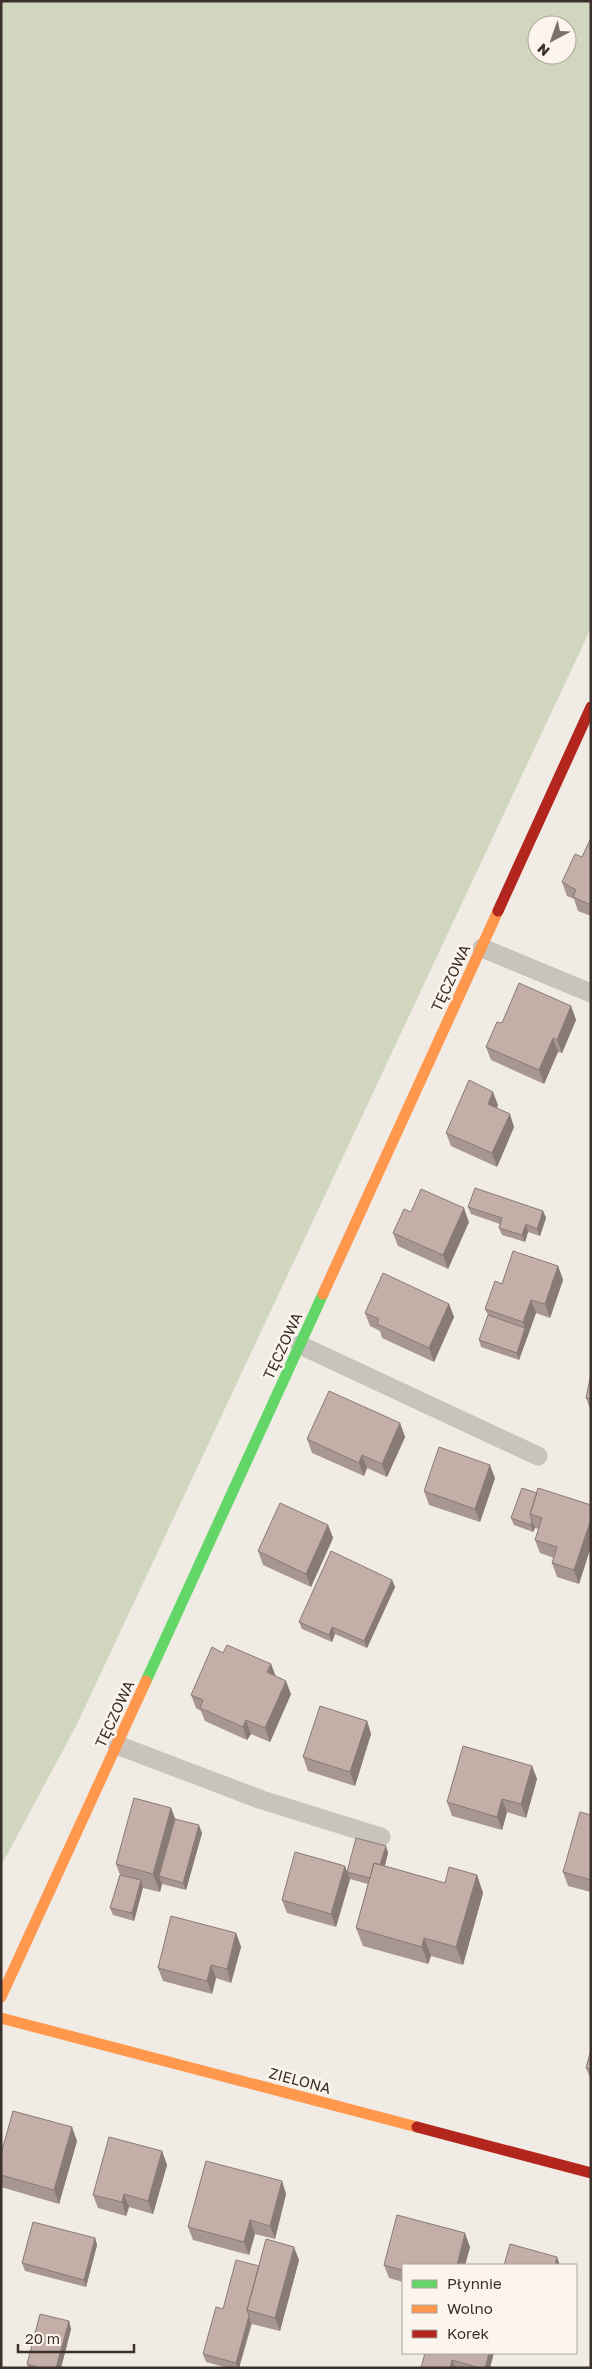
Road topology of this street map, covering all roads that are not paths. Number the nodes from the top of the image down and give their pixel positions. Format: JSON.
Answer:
{"nodes":[{"id":1,"x":591,"y":707,"type":"edge"},
{"id":2,"x":482,"y":948,"type":"junction"},
{"id":3,"x":591,"y":994,"type":"edge"},
{"id":4,"x":300,"y":1345,"type":"junction"},
{"id":5,"x":538,"y":1456,"type":"dead end"},
{"id":6,"x":117,"y":1745,"type":"junction"},
{"id":7,"x":381,"y":1837,"type":"dead end"},
{"id":8,"x":1,"y":1997,"type":"edge"},
{"id":9,"x":1,"y":2018,"type":"edge"},
{"id":10,"x":591,"y":2172,"type":"edge"}],
"edges":[{"from":1,"to":2,"type":"street","name":"TĘCZOWA"},
{"from":2,"to":3,"type":"lane"},
{"from":2,"to":4,"type":"street","name":"TĘCZOWA"},
{"from":4,"to":5,"type":"lane"},
{"from":4,"to":6,"type":"street","name":"TĘCZOWA"},
{"from":6,"to":7,"type":"lane"},
{"from":6,"to":8,"type":"street","name":"TĘCZOWA"},
{"from":9,"to":10,"type":"street","name":"ZIELONA"}]}
